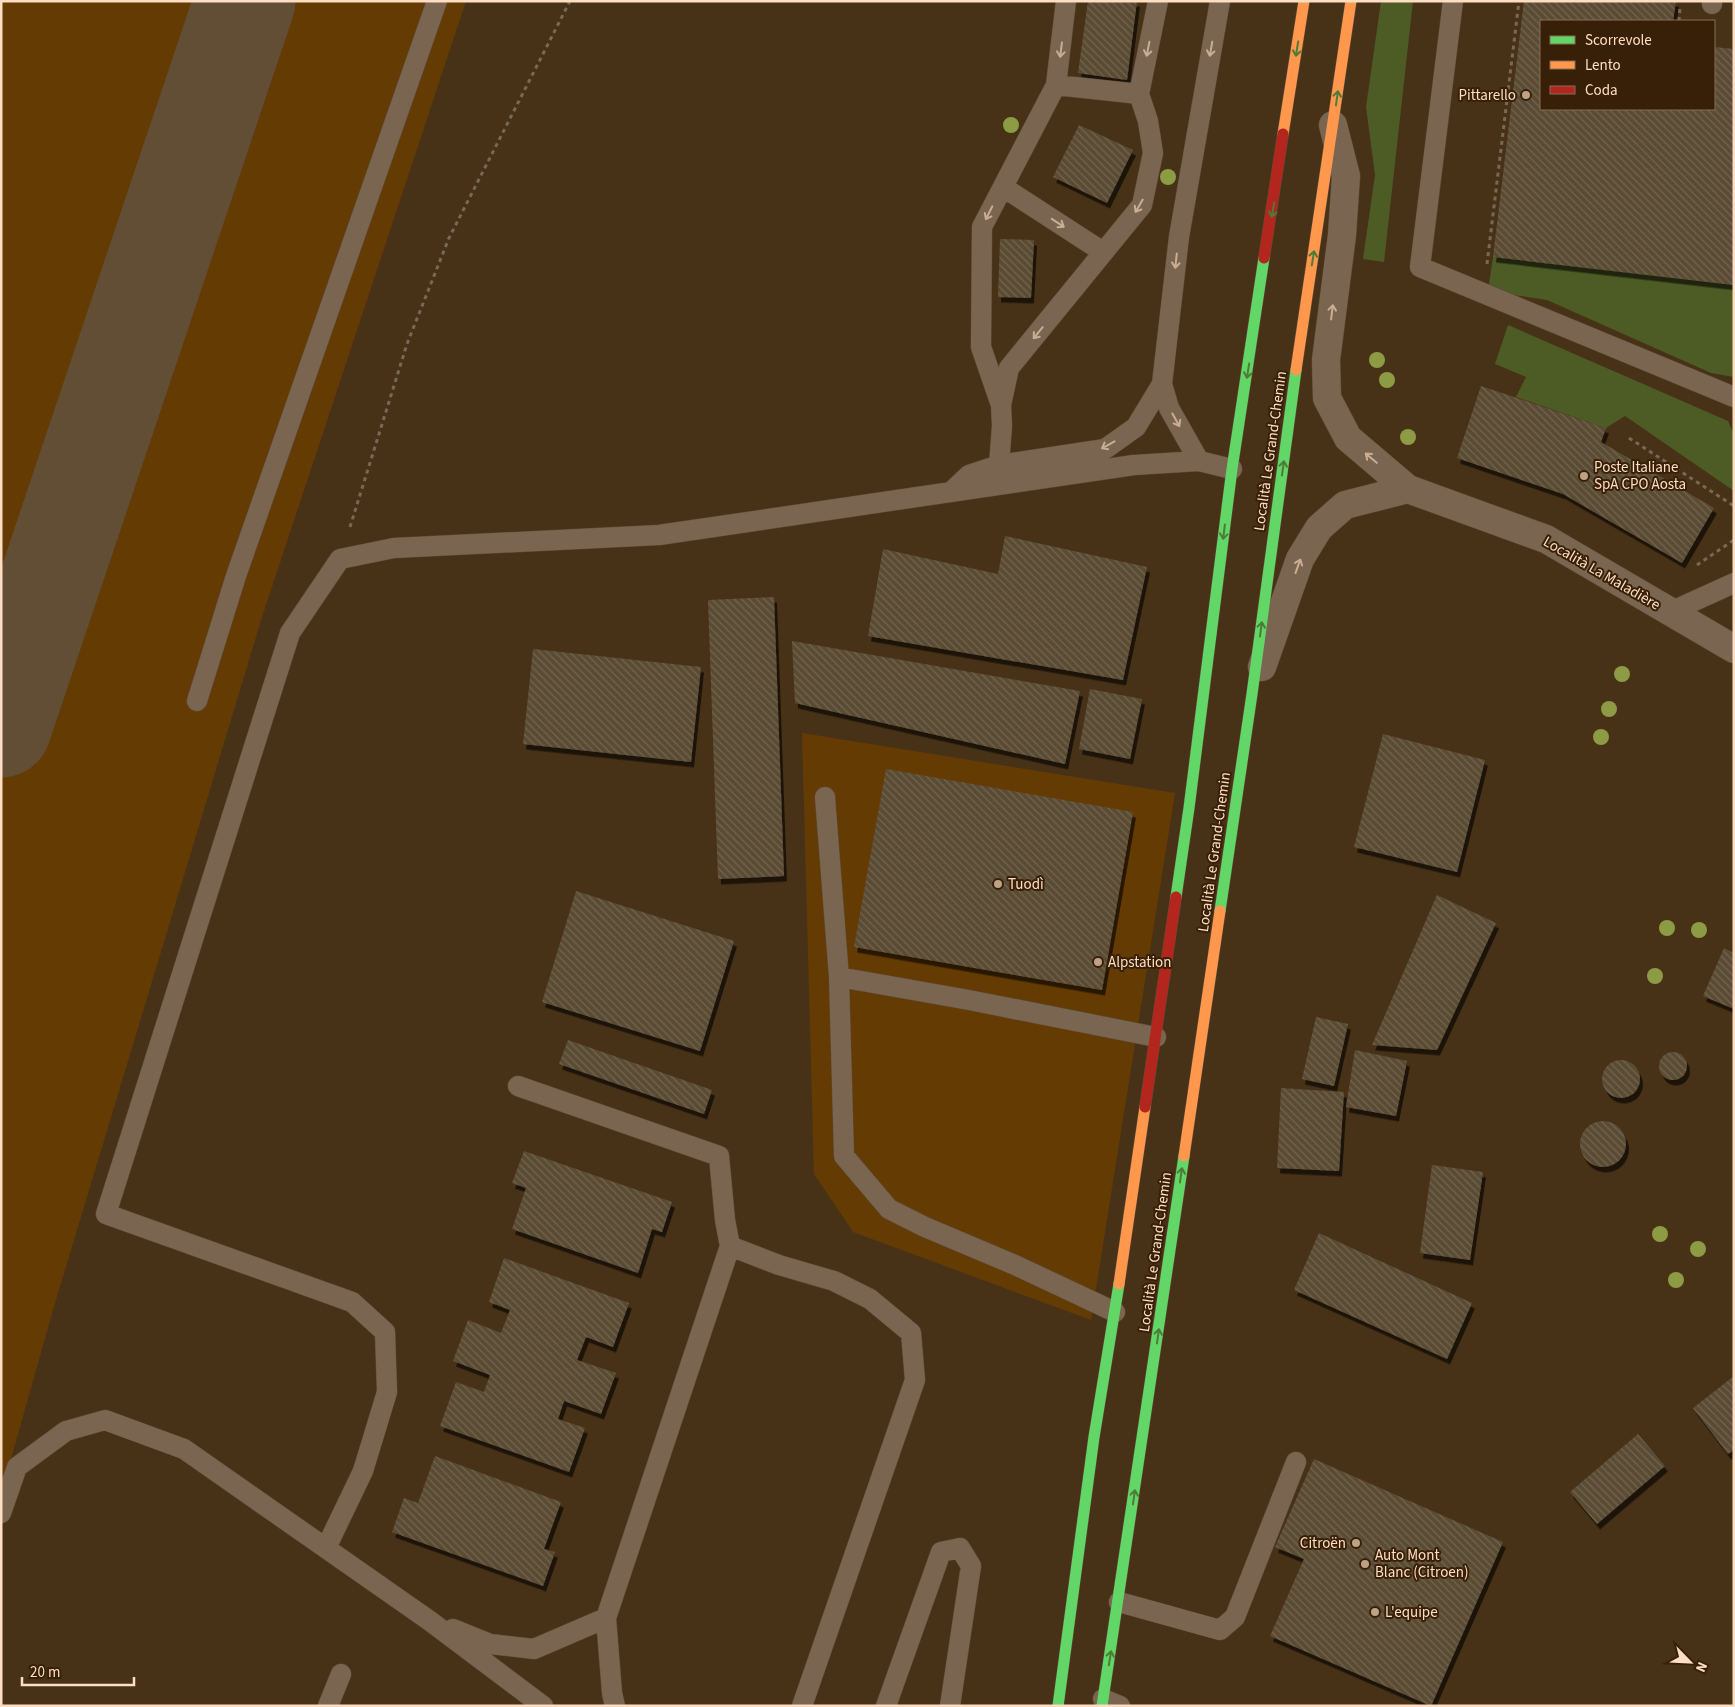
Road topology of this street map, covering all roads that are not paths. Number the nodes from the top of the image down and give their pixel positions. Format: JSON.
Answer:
{"nodes":[{"id":1,"x":437,"y":1,"type":"edge"},
{"id":2,"x":1066,"y":1,"type":"edge"},
{"id":3,"x":1158,"y":1,"type":"edge"},
{"id":4,"x":1220,"y":1,"type":"edge"},
{"id":5,"x":1304,"y":1,"type":"edge"},
{"id":6,"x":1351,"y":1,"type":"edge"},
{"id":7,"x":1454,"y":1,"type":"edge"},
{"id":8,"x":1056,"y":85,"type":"junction"},
{"id":9,"x":1139,"y":94,"type":"junction"},
{"id":10,"x":1333,"y":125,"type":"junction"},
{"id":11,"x":1003,"y":187,"type":"junction"},
{"id":12,"x":1103,"y":252,"type":"junction"},
{"id":13,"x":1162,"y":384,"type":"junction"},
{"id":14,"x":1734,"y":397,"type":"edge"},
{"id":15,"x":1001,"y":404,"type":"junction"},
{"id":16,"x":1198,"y":461,"type":"junction"},
{"id":17,"x":999,"y":465,"type":"junction"},
{"id":18,"x":1232,"y":469,"type":"junction"},
{"id":19,"x":1408,"y":489,"type":"junction"},
{"id":20,"x":951,"y":492,"type":"junction"},
{"id":21,"x":1734,"y":583,"type":"edge"},
{"id":22,"x":1670,"y":612,"type":"junction"},
{"id":23,"x":1734,"y":649,"type":"edge"},
{"id":24,"x":1252,"y":694,"type":"junction"},
{"id":25,"x":197,"y":701,"type":"dead end"},
{"id":26,"x":824,"y":797,"type":"dead end"},
{"id":27,"x":839,"y":977,"type":"junction"},
{"id":28,"x":1156,"y":1037,"type":"junction"},
{"id":29,"x":518,"y":1086,"type":"dead end"},
{"id":30,"x":730,"y":1246,"type":"junction"},
{"id":31,"x":1115,"y":1312,"type":"junction"},
{"id":32,"x":1296,"y":1462,"type":"dead end"},
{"id":33,"x":1,"y":1513,"type":"edge"},
{"id":34,"x":326,"y":1548,"type":"junction"},
{"id":35,"x":1118,"y":1602,"type":"junction"},
{"id":36,"x":606,"y":1618,"type":"junction"},
{"id":37,"x":430,"y":1621,"type":"junction"},
{"id":38,"x":341,"y":1674,"type":"dead end"},
{"id":39,"x":1108,"y":1704,"type":"edge"},
{"id":40,"x":328,"y":1706,"type":"edge"},
{"id":41,"x":543,"y":1706,"type":"edge"},
{"id":42,"x":615,"y":1706,"type":"edge"},
{"id":43,"x":802,"y":1706,"type":"edge"},
{"id":44,"x":886,"y":1706,"type":"edge"},
{"id":45,"x":950,"y":1706,"type":"edge"},
{"id":46,"x":1058,"y":1706,"type":"edge"}],
"edges":[{"from":1,"to":25,"type":"lane"},
{"from":2,"to":8,"type":"lane","one_way":true},
{"from":3,"to":9,"type":"lane","one_way":true},
{"from":4,"to":13,"type":"lane","one_way":true},
{"from":5,"to":18,"type":"main road","name":"Località Le Grand-Chemin","one_way":true},
{"from":10,"to":6,"type":"main road","name":"Località Le Grand-Chemin","one_way":true},
{"from":7,"to":14,"type":"lane"},
{"from":8,"to":9,"type":"lane"},
{"from":8,"to":11,"type":"lane"},
{"from":9,"to":12,"type":"lane","one_way":true},
{"from":19,"to":10,"type":"street","one_way":true},
{"from":24,"to":10,"type":"main road","name":"Località Le Grand-Chemin","one_way":true},
{"from":11,"to":12,"type":"lane","one_way":true},
{"from":11,"to":15,"type":"lane","one_way":true},
{"from":12,"to":15,"type":"lane","one_way":true},
{"from":13,"to":16,"type":"lane","one_way":true},
{"from":13,"to":17,"type":"lane","one_way":true},
{"from":15,"to":17,"type":"lane"},
{"from":16,"to":18,"type":"lane"},
{"from":16,"to":20,"type":"lane"},
{"from":17,"to":20,"type":"lane"},
{"from":18,"to":28,"type":"main road","name":"Località Le Grand-Chemin","one_way":true},
{"from":19,"to":22,"type":"street","name":"Località La Maladière"},
{"from":24,"to":19,"type":"street","one_way":true},
{"from":20,"to":34,"type":"lane"},
{"from":21,"to":22,"type":"lane"},
{"from":22,"to":23,"type":"street","name":"Località La Maladière"},
{"from":35,"to":24,"type":"main road","name":"Località Le Grand-Chemin","one_way":true},
{"from":26,"to":27,"type":"lane"},
{"from":27,"to":28,"type":"lane"},
{"from":27,"to":31,"type":"lane"},
{"from":28,"to":31,"type":"main road","name":"Località Le Grand-Chemin"},
{"from":29,"to":30,"type":"lane"},
{"from":30,"to":36,"type":"lane"},
{"from":30,"to":43,"type":"lane"},
{"from":31,"to":46,"type":"main road","name":"Località Le Grand-Chemin"},
{"from":32,"to":35,"type":"lane"},
{"from":33,"to":34,"type":"lane"},
{"from":34,"to":37,"type":"lane"},
{"from":39,"to":35,"type":"main road","name":"Località Le Grand-Chemin","one_way":true},
{"from":36,"to":37,"type":"lane"},
{"from":36,"to":42,"type":"lane"},
{"from":37,"to":41,"type":"lane"},
{"from":38,"to":40,"type":"lane"},
{"from":44,"to":45,"type":"lane"}]}
